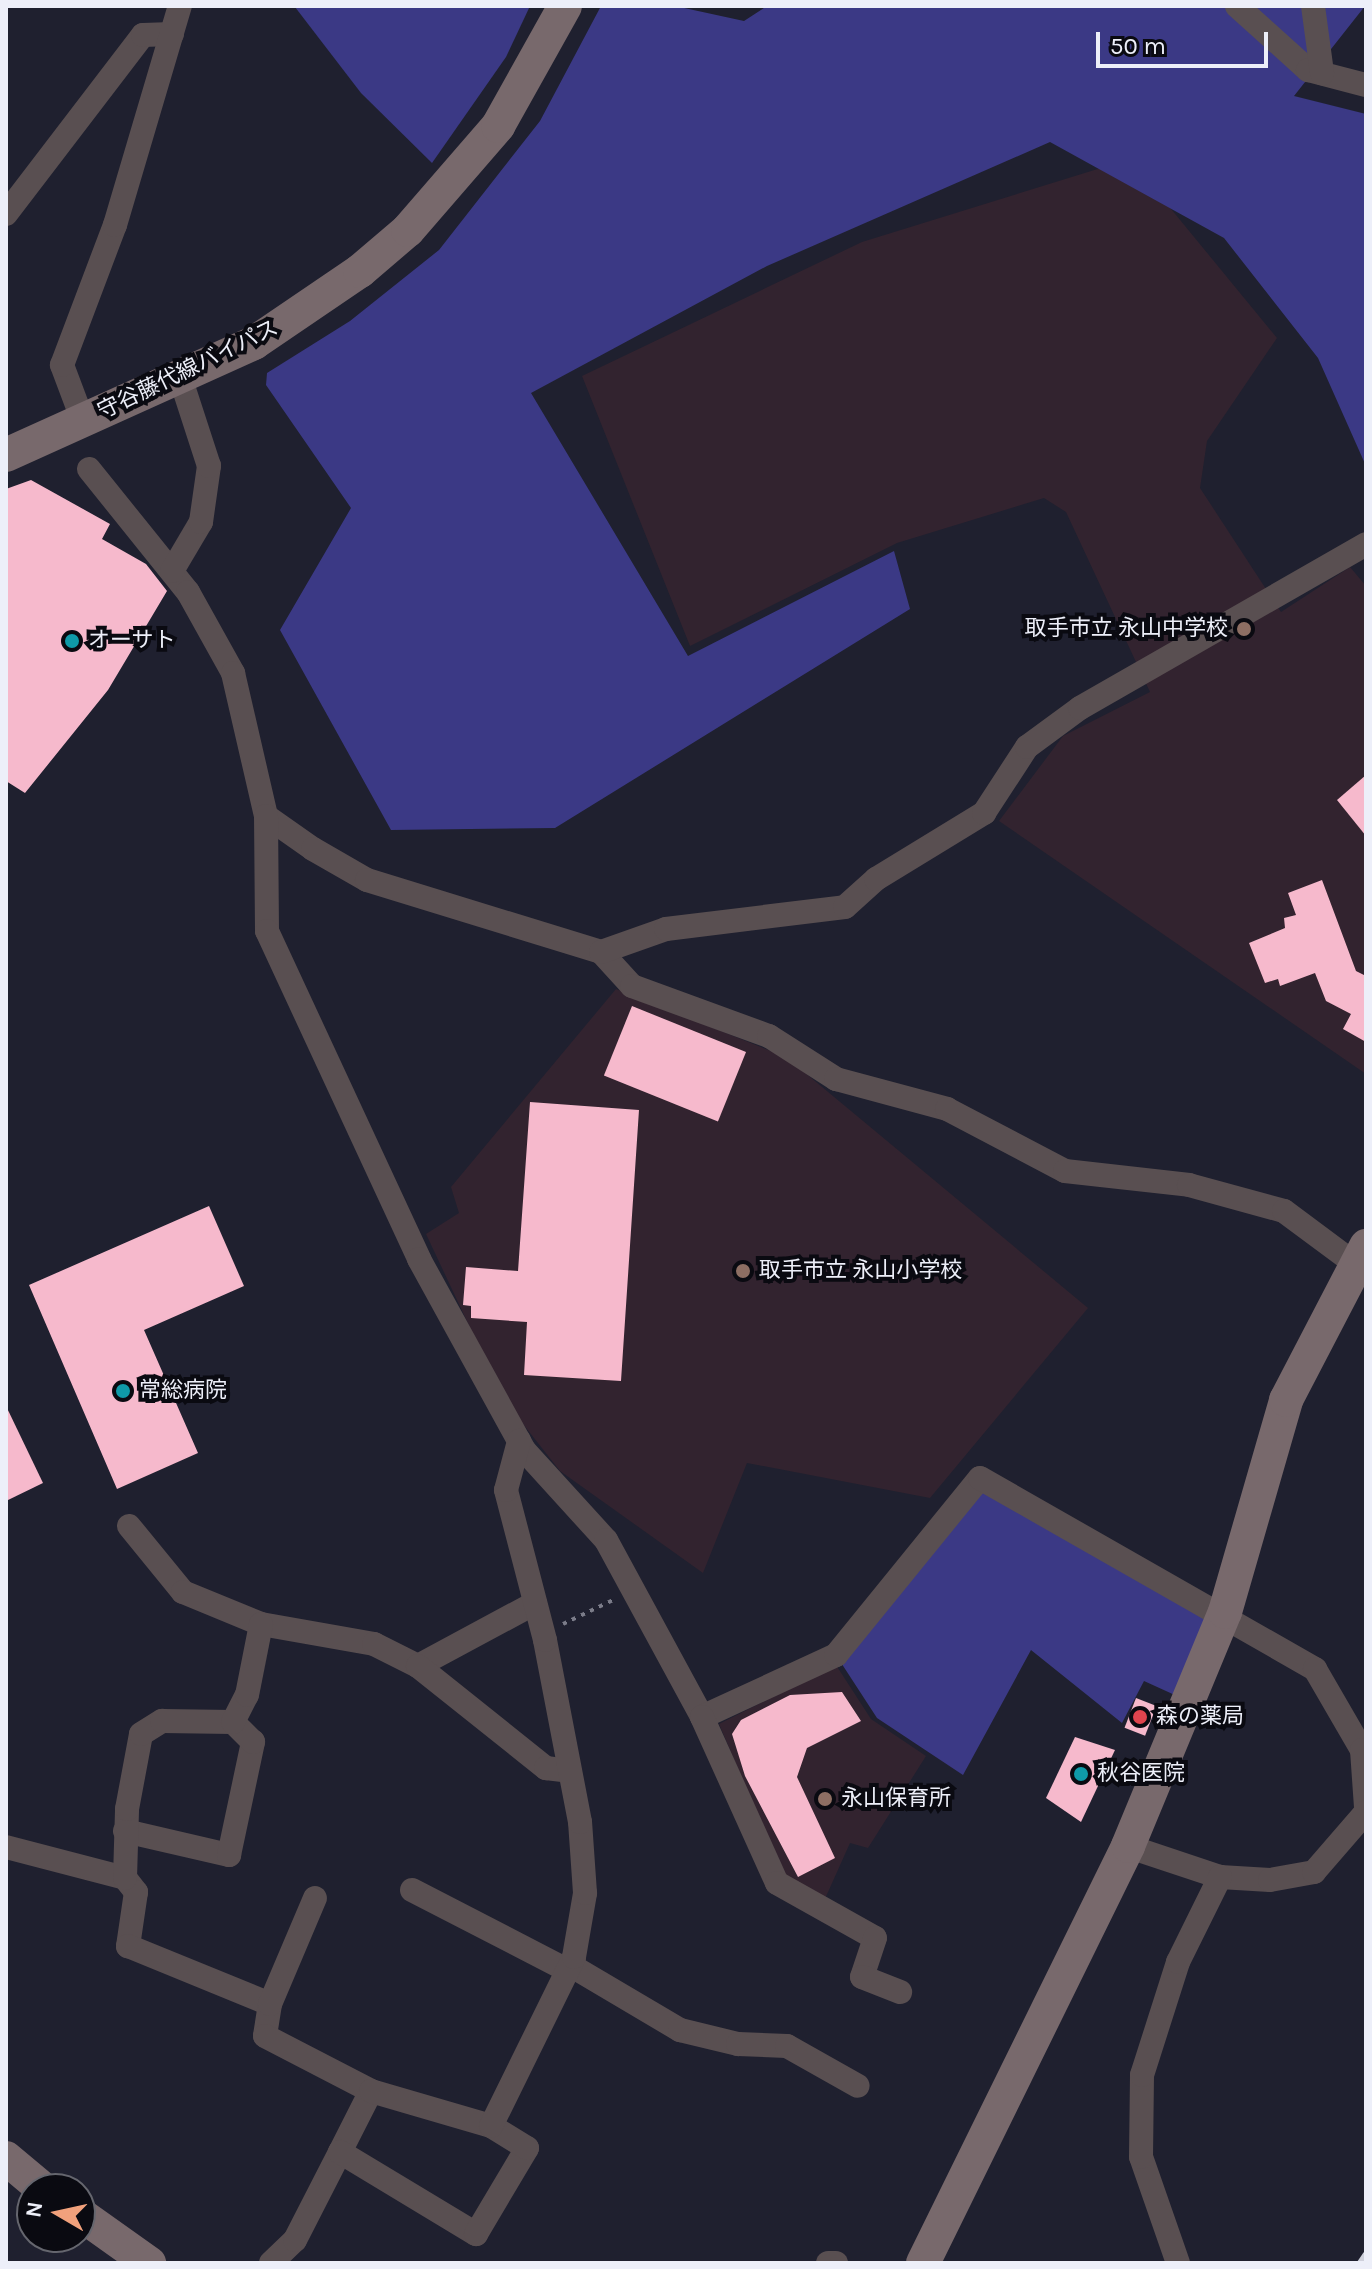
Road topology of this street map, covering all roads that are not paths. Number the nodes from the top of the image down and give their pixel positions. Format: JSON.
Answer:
{"nodes":[{"id":1,"x":180,"y":6,"type":"edge"},
{"id":2,"x":565,"y":6,"type":"edge"},
{"id":3,"x":1237,"y":6,"type":"edge"},
{"id":4,"x":1313,"y":6,"type":"edge"},
{"id":5,"x":172,"y":34,"type":"junction"},
{"id":6,"x":1322,"y":73,"type":"junction"},
{"id":7,"x":1366,"y":85,"type":"edge"},
{"id":8,"x":6,"y":214,"type":"edge"},
{"id":9,"x":180,"y":377,"type":"junction"},
{"id":10,"x":83,"y":421,"type":"junction"},
{"id":11,"x":6,"y":455,"type":"edge"},
{"id":12,"x":89,"y":469,"type":"dead end"},
{"id":13,"x":1366,"y":544,"type":"edge"},
{"id":14,"x":172,"y":571,"type":"junction"},
{"id":15,"x":266,"y":816,"type":"junction"},
{"id":16,"x":601,"y":952,"type":"junction"},
{"id":17,"x":1363,"y":1261,"type":"edge"},
{"id":18,"x":519,"y":1441,"type":"junction"},
{"id":19,"x":129,"y":1526,"type":"dead end"},
{"id":20,"x":535,"y":1603,"type":"junction"},
{"id":21,"x":1225,"y":1612,"type":"junction"},
{"id":22,"x":261,"y":1624,"type":"junction"},
{"id":23,"x":418,"y":1666,"type":"junction"},
{"id":24,"x":702,"y":1717,"type":"junction"},
{"id":25,"x":233,"y":1722,"type":"junction"},
{"id":26,"x":1364,"y":1748,"type":"edge"},
{"id":27,"x":569,"y":1771,"type":"junction"},
{"id":28,"x":1366,"y":1809,"type":"edge"},
{"id":29,"x":125,"y":1831,"type":"junction"},
{"id":30,"x":6,"y":1847,"type":"edge"},
{"id":31,"x":1139,"y":1850,"type":"dead end"},
{"id":32,"x":1220,"y":1877,"type":"junction"},
{"id":33,"x":125,"y":1878,"type":"junction"},
{"id":34,"x":412,"y":1890,"type":"dead end"},
{"id":35,"x":315,"y":1898,"type":"dead end"},
{"id":36,"x":568,"y":1968,"type":"junction"},
{"id":37,"x":900,"y":1992,"type":"dead end"},
{"id":38,"x":270,"y":2004,"type":"junction"},
{"id":39,"x":858,"y":2086,"type":"dead end"},
{"id":40,"x":371,"y":2091,"type":"junction"},
{"id":41,"x":491,"y":2126,"type":"junction"},
{"id":42,"x":340,"y":2152,"type":"junction"},
{"id":43,"x":6,"y":2158,"type":"edge"},
{"id":44,"x":24,"y":2173,"type":"edge"},
{"id":45,"x":96,"y":2225,"type":"edge"},
{"id":46,"x":149,"y":2263,"type":"edge"},
{"id":47,"x":271,"y":2263,"type":"edge"},
{"id":48,"x":828,"y":2263,"type":"edge"},
{"id":49,"x":836,"y":2263,"type":"edge"},
{"id":50,"x":923,"y":2263,"type":"edge"},
{"id":51,"x":1178,"y":2263,"type":"edge"}],
"edges":[{"from":1,"to":5,"type":"street"},
{"from":2,"to":9,"type":"street","name":"守谷藤代線バイパス"},
{"from":3,"to":6,"type":"street"},
{"from":4,"to":6,"type":"street"},
{"from":5,"to":8,"type":"street"},
{"from":5,"to":10,"type":"street"},
{"from":6,"to":7,"type":"street"},
{"from":9,"to":10,"type":"street","name":"守谷藤代線バイパス"},
{"from":9,"to":14,"type":"street"},
{"from":10,"to":11,"type":"street","name":"守谷藤代線バイパス"},
{"from":12,"to":14,"type":"street"},
{"from":13,"to":16,"type":"street"},
{"from":14,"to":15,"type":"street"},
{"from":15,"to":16,"type":"street"},
{"from":15,"to":18,"type":"street"},
{"from":16,"to":17,"type":"street"},
{"from":17,"to":21,"type":"street"},
{"from":18,"to":20,"type":"street"},
{"from":18,"to":24,"type":"street"},
{"from":19,"to":22,"type":"street"},
{"from":20,"to":23,"type":"street"},
{"from":20,"to":27,"type":"street"},
{"from":21,"to":24,"type":"street"},
{"from":21,"to":26,"type":"street"},
{"from":21,"to":50,"type":"street"},
{"from":22,"to":23,"type":"street"},
{"from":22,"to":25,"type":"street"},
{"from":23,"to":27,"type":"street"},
{"from":24,"to":37,"type":"street"},
{"from":25,"to":29,"type":"street"},
{"from":25,"to":29,"type":"street"},
{"from":26,"to":28,"type":"street"},
{"from":27,"to":36,"type":"street"},
{"from":28,"to":32,"type":"street"},
{"from":29,"to":33,"type":"street"},
{"from":30,"to":33,"type":"street"},
{"from":31,"to":32,"type":"street"},
{"from":32,"to":51,"type":"street"},
{"from":33,"to":38,"type":"street"},
{"from":34,"to":36,"type":"street"},
{"from":35,"to":38,"type":"street"},
{"from":36,"to":39,"type":"street"},
{"from":36,"to":41,"type":"street"},
{"from":38,"to":40,"type":"street"},
{"from":40,"to":41,"type":"street"},
{"from":40,"to":42,"type":"street"},
{"from":41,"to":42,"type":"street"},
{"from":42,"to":47,"type":"street"},
{"from":43,"to":44,"type":"street"},
{"from":45,"to":46,"type":"street"},
{"from":48,"to":49,"type":"street"}]}
